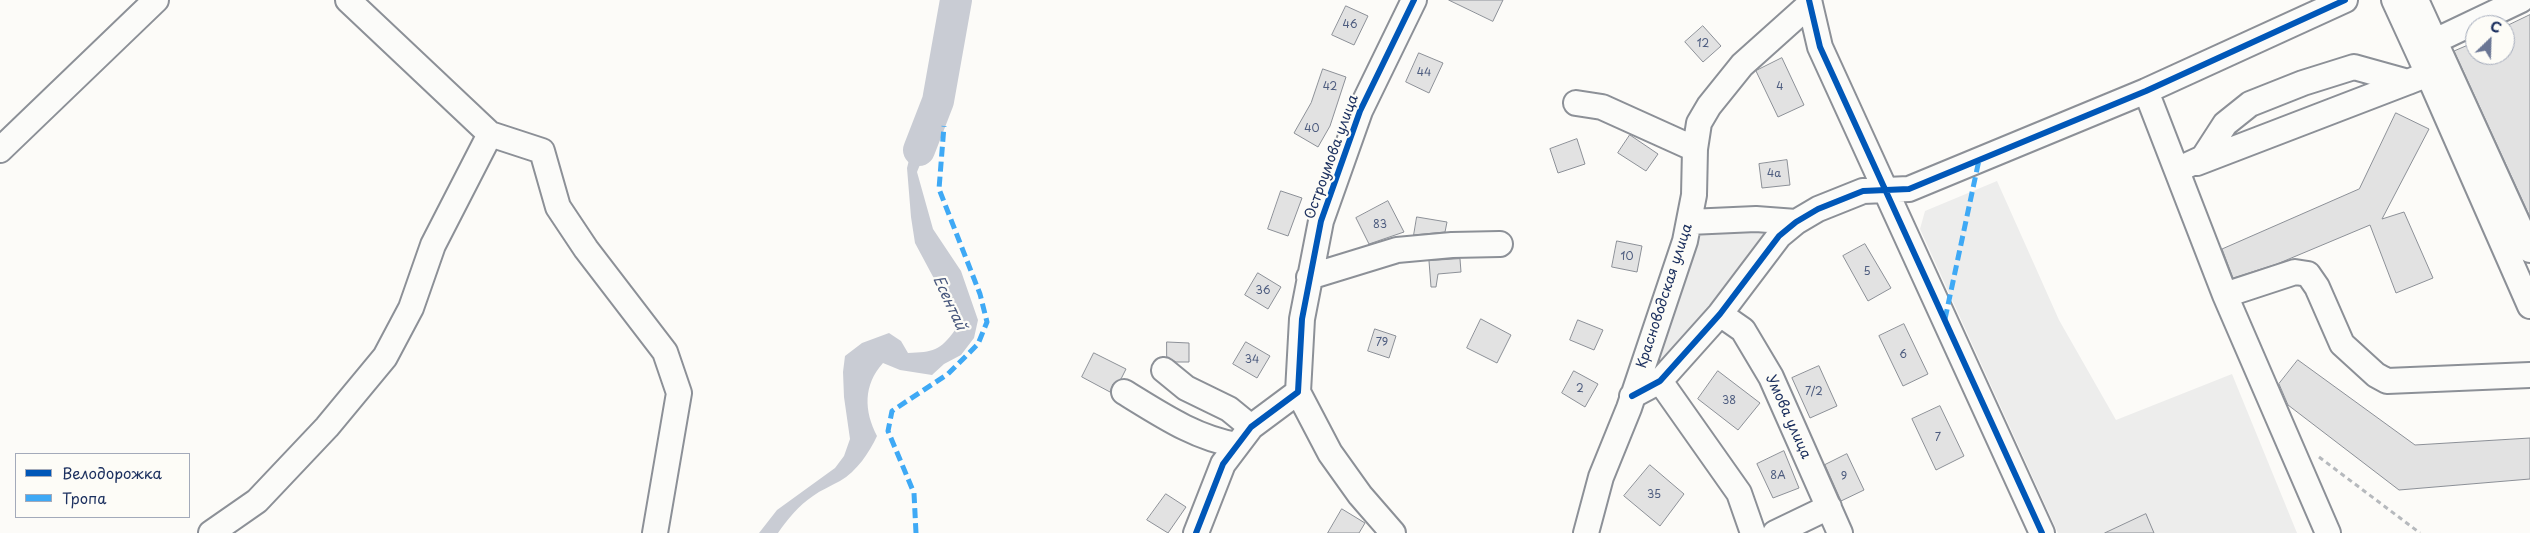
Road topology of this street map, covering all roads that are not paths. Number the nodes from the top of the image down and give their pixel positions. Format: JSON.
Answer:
{"nodes":[{"id":1,"x":156,"y":0,"type":"edge"},
{"id":2,"x":348,"y":0,"type":"edge"},
{"id":3,"x":1414,"y":0,"type":"edge"},
{"id":4,"x":2345,"y":0,"type":"edge"},
{"id":5,"x":2394,"y":0,"type":"edge"},
{"id":6,"x":2416,"y":0,"type":"edge"},
{"id":7,"x":2521,"y":0,"type":"edge"},
{"id":8,"x":1809,"y":2,"type":"edge"},
{"id":9,"x":2435,"y":41,"type":"junction"},
{"id":10,"x":2418,"y":78,"type":"junction"},
{"id":11,"x":2146,"y":91,"type":"junction"},
{"id":12,"x":1576,"y":103,"type":"dead end"},
{"id":13,"x":490,"y":134,"type":"junction"},
{"id":14,"x":1695,"y":149,"type":"junction"},
{"id":15,"x":0,"y":150,"type":"edge"},
{"id":16,"x":2187,"y":167,"type":"junction"},
{"id":17,"x":1886,"y":189,"type":"junction"},
{"id":18,"x":1689,"y":222,"type":"junction"},
{"id":19,"x":1796,"y":222,"type":"junction"},
{"id":20,"x":1500,"y":244,"type":"dead end"},
{"id":21,"x":2530,"y":250,"type":"edge"},
{"id":22,"x":1309,"y":277,"type":"junction"},
{"id":23,"x":2225,"y":295,"type":"junction"},
{"id":24,"x":2530,"y":306,"type":"edge"},
{"id":25,"x":1720,"y":314,"type":"junction"},
{"id":26,"x":1164,"y":370,"type":"dead end"},
{"id":27,"x":2530,"y":376,"type":"edge"},
{"id":28,"x":1660,"y":381,"type":"junction"},
{"id":29,"x":1124,"y":392,"type":"dead end"},
{"id":30,"x":1298,"y":392,"type":"junction"},
{"id":31,"x":1632,"y":396,"type":"junction"},
{"id":32,"x":1244,"y":436,"type":"junction"},
{"id":33,"x":1828,"y":507,"type":"junction"},
{"id":34,"x":211,"y":533,"type":"edge"},
{"id":35,"x":655,"y":533,"type":"edge"},
{"id":36,"x":1196,"y":533,"type":"edge"},
{"id":37,"x":1392,"y":533,"type":"edge"},
{"id":38,"x":1586,"y":533,"type":"edge"},
{"id":39,"x":1753,"y":533,"type":"edge"},
{"id":40,"x":1775,"y":533,"type":"edge"},
{"id":41,"x":1840,"y":533,"type":"edge"},
{"id":42,"x":2042,"y":533,"type":"edge"},
{"id":43,"x":2328,"y":533,"type":"edge"}],
"edges":[{"from":1,"to":15,"type":"street"},
{"from":2,"to":13,"type":"street"},
{"from":3,"to":22,"type":"street","name":"Остроумова улица"},
{"from":4,"to":11,"type":"street"},
{"from":5,"to":10,"type":"street"},
{"from":6,"to":9,"type":"street"},
{"from":7,"to":9,"type":"street"},
{"from":8,"to":14,"type":"street","name":"Красноводская улица"},
{"from":8,"to":17,"type":"street"},
{"from":9,"to":21,"type":"street"},
{"from":10,"to":16,"type":"street"},
{"from":10,"to":16,"type":"street"},
{"from":10,"to":24,"type":"street"},
{"from":11,"to":16,"type":"street"},
{"from":11,"to":17,"type":"street"},
{"from":12,"to":14,"type":"street"},
{"from":13,"to":34,"type":"street"},
{"from":13,"to":35,"type":"street"},
{"from":14,"to":18,"type":"street","name":"Красноводская улица"},
{"from":16,"to":23,"type":"street"},
{"from":17,"to":19,"type":"street"},
{"from":17,"to":42,"type":"street"},
{"from":18,"to":19,"type":"street"},
{"from":18,"to":31,"type":"street","name":"Красноводская улица"},
{"from":19,"to":25,"type":"street"},
{"from":20,"to":22,"type":"street"},
{"from":22,"to":30,"type":"street","name":"Остроумова улица"},
{"from":23,"to":27,"type":"street"},
{"from":23,"to":43,"type":"street"},
{"from":25,"to":28,"type":"street"},
{"from":25,"to":33,"type":"street","name":"Умова улица"},
{"from":26,"to":32,"type":"street"},
{"from":28,"to":31,"type":"street"},
{"from":28,"to":39,"type":"street"},
{"from":29,"to":32,"type":"street"},
{"from":30,"to":32,"type":"street"},
{"from":30,"to":37,"type":"street"},
{"from":31,"to":38,"type":"street","name":"Красноводская улица"},
{"from":32,"to":36,"type":"street"},
{"from":33,"to":40,"type":"street"},
{"from":33,"to":41,"type":"street","name":"Умова улица"}]}
